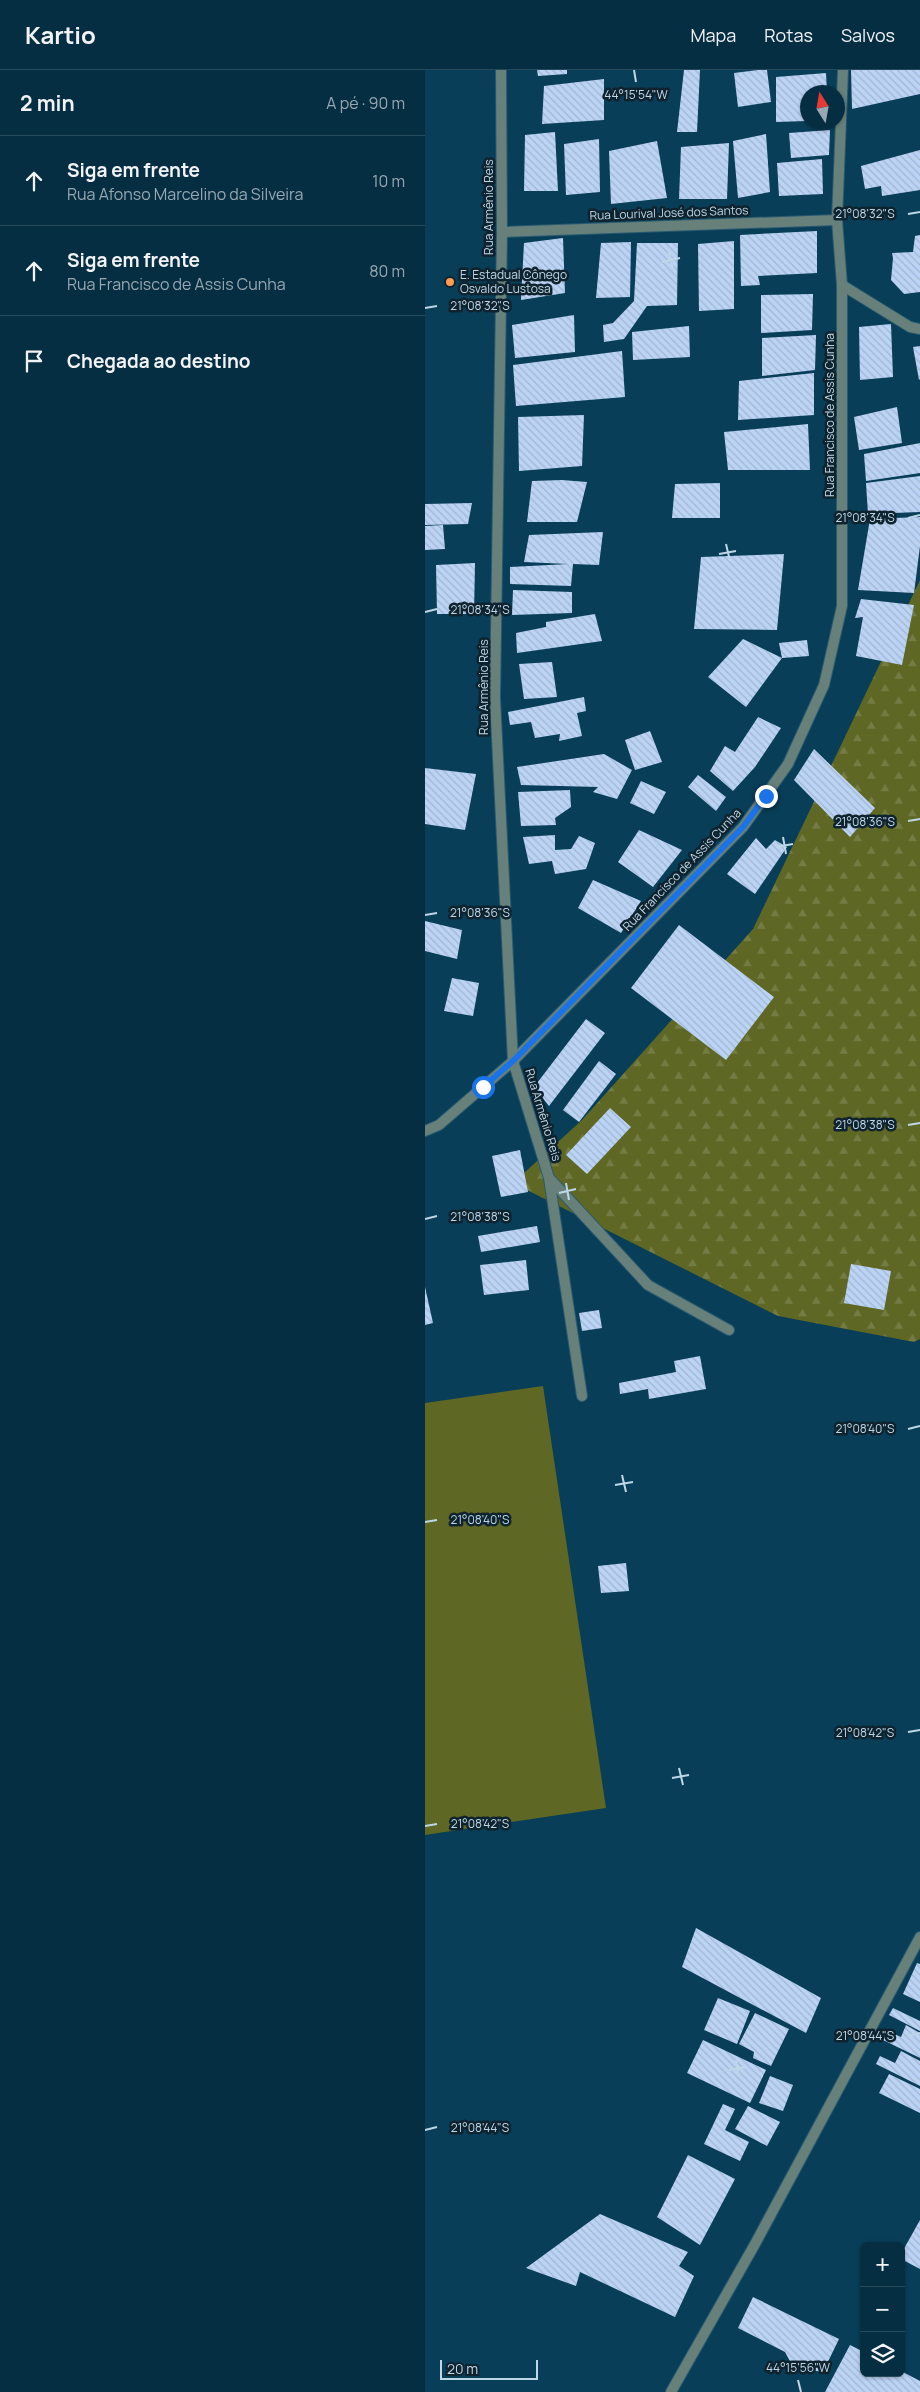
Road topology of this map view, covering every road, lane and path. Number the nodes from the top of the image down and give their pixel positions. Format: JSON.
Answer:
{"nodes":[{"id":1,"x":501,"y":70,"type":"edge"},
{"id":2,"x":843,"y":70,"type":"edge"},
{"id":3,"x":837,"y":220,"type":"junction"},
{"id":4,"x":503,"y":232,"type":"junction"},
{"id":5,"x":842,"y":285,"type":"junction"},
{"id":6,"x":920,"y":329,"type":"edge"},
{"id":7,"x":513,"y":1061,"type":"junction"},
{"id":8,"x":425,"y":1131,"type":"edge"},
{"id":9,"x":549,"y":1178,"type":"junction"},
{"id":10,"x":729,"y":1330,"type":"dead end"},
{"id":11,"x":582,"y":1396,"type":"dead end"},
{"id":12,"x":920,"y":1937,"type":"edge"},
{"id":13,"x":671,"y":2392,"type":"edge"}],
"edges":[{"from":1,"to":4,"type":"street","name":"Rua Armênio Reis"},
{"from":2,"to":3,"type":"street","name":"Rua Francisco de Assis Cunha"},
{"from":3,"to":4,"type":"street","name":"Rua Lourival José dos Santos"},
{"from":3,"to":5,"type":"street","name":"Rua Francisco de Assis Cunha"},
{"from":4,"to":7,"type":"street","name":"Rua Armênio Reis"},
{"from":5,"to":6,"type":"street"},
{"from":5,"to":7,"type":"street","name":"Rua Francisco de Assis Cunha"},
{"from":7,"to":8,"type":"street","name":"Rua Francisco de Assis Cunha"},
{"from":7,"to":9,"type":"street","name":"Rua Armênio Reis"},
{"from":9,"to":10,"type":"street","name":"Rua Armênio Reis"},
{"from":9,"to":11,"type":"street","name":"Rua Armênio Reis"},
{"from":12,"to":13,"type":"street"}]}
